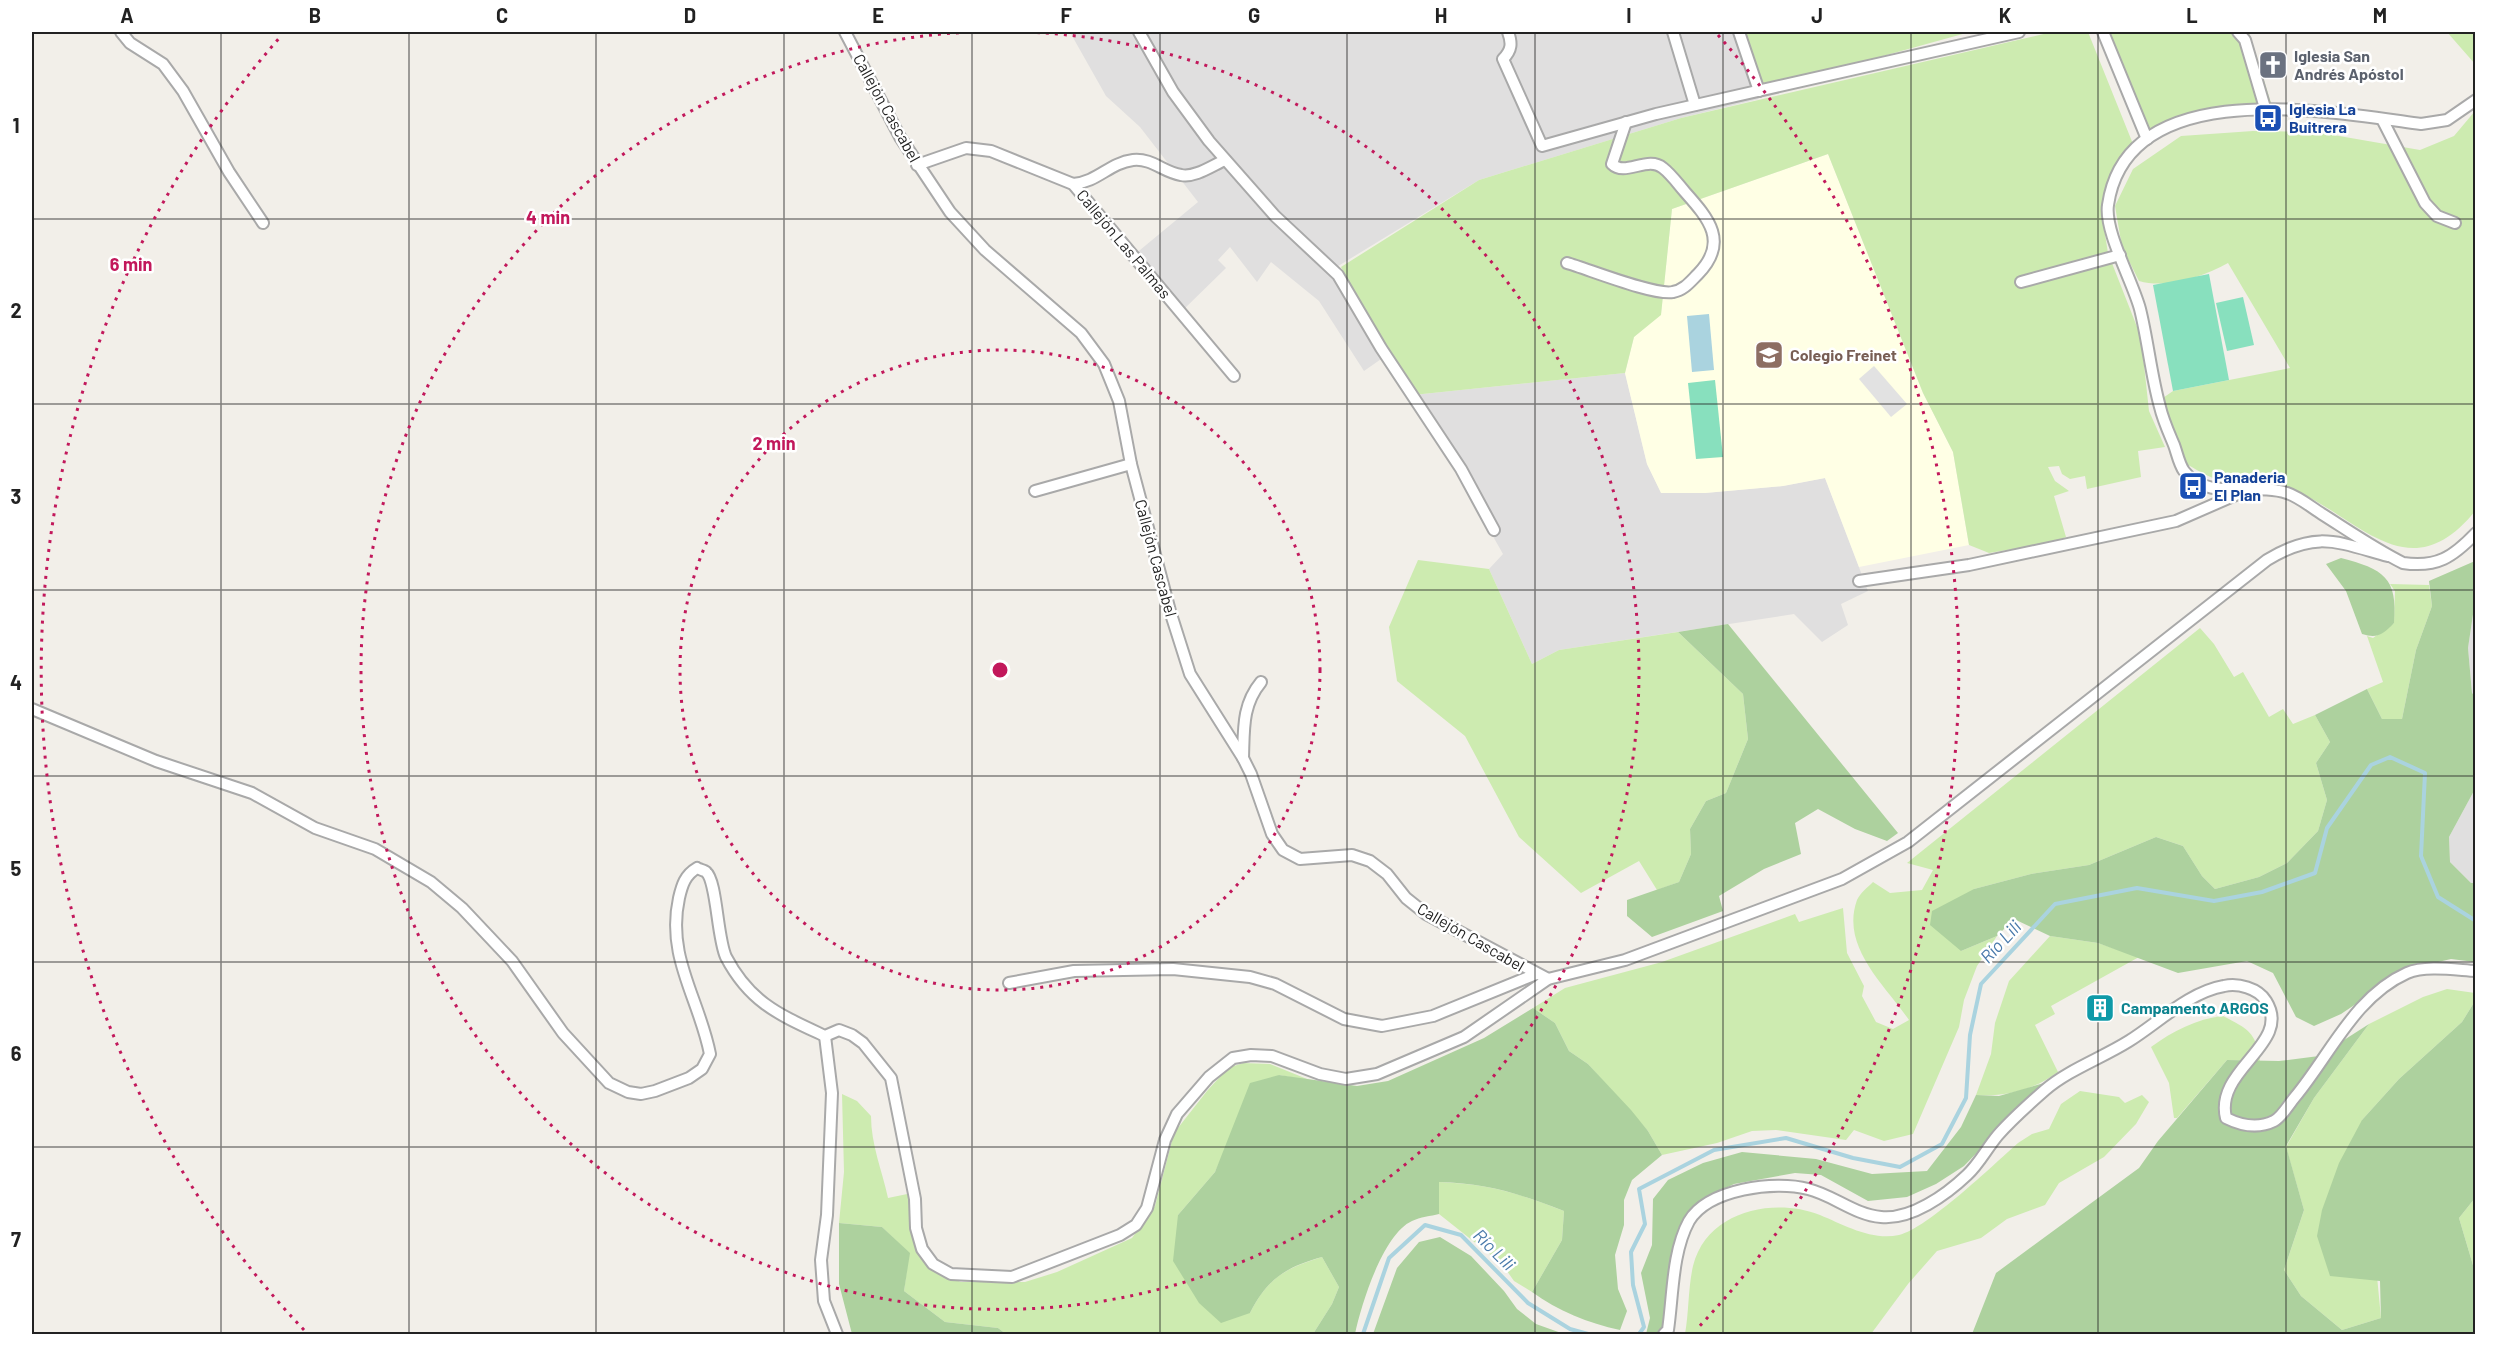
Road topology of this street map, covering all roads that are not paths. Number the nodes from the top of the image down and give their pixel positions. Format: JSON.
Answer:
{"nodes":[{"id":1,"x":122,"y":32,"type":"edge"},
{"id":2,"x":845,"y":32,"type":"edge"},
{"id":3,"x":1139,"y":32,"type":"edge"},
{"id":4,"x":1508,"y":32,"type":"edge"},
{"id":5,"x":1673,"y":32,"type":"edge"},
{"id":6,"x":1739,"y":32,"type":"edge"},
{"id":7,"x":2019,"y":32,"type":"edge"},
{"id":8,"x":2103,"y":32,"type":"edge"},
{"id":9,"x":2238,"y":32,"type":"edge"},
{"id":10,"x":1759,"y":91,"type":"junction"},
{"id":11,"x":2475,"y":100,"type":"edge"},
{"id":12,"x":1695,"y":105,"type":"junction"},
{"id":13,"x":2265,"y":108,"type":"junction"},
{"id":14,"x":2382,"y":119,"type":"junction"},
{"id":15,"x":1626,"y":122,"type":"junction"},
{"id":16,"x":2147,"y":139,"type":"junction"},
{"id":17,"x":1225,"y":160,"type":"junction"},
{"id":18,"x":917,"y":165,"type":"junction"},
{"id":19,"x":1073,"y":184,"type":"junction"},
{"id":20,"x":263,"y":223,"type":"dead end"},
{"id":21,"x":2455,"y":223,"type":"dead end"},
{"id":22,"x":2120,"y":255,"type":"junction"},
{"id":23,"x":1567,"y":262,"type":"dead end"},
{"id":24,"x":2020,"y":282,"type":"dead end"},
{"id":25,"x":1234,"y":376,"type":"dead end"},
{"id":26,"x":1131,"y":464,"type":"junction"},
{"id":27,"x":2250,"y":489,"type":"junction"},
{"id":28,"x":1035,"y":491,"type":"dead end"},
{"id":29,"x":1494,"y":530,"type":"dead end"},
{"id":30,"x":2474,"y":536,"type":"edge"},
{"id":31,"x":2388,"y":556,"type":"junction"},
{"id":32,"x":1859,"y":581,"type":"dead end"},
{"id":33,"x":1261,"y":682,"type":"dead end"},
{"id":34,"x":32,"y":709,"type":"edge"},
{"id":35,"x":1243,"y":758,"type":"junction"},
{"id":36,"x":2475,"y":972,"type":"edge"},
{"id":37,"x":1536,"y":974,"type":"junction"},
{"id":38,"x":1548,"y":979,"type":"junction"},
{"id":39,"x":1009,"y":983,"type":"dead end"},
{"id":40,"x":825,"y":1036,"type":"junction"},
{"id":41,"x":837,"y":1335,"type":"edge"},
{"id":42,"x":1665,"y":1335,"type":"edge"}],
"edges":[{"from":1,"to":20,"type":"street"},
{"from":2,"to":18,"type":"street","name":"Callejón Cascabel"},
{"from":3,"to":17,"type":"street"},
{"from":4,"to":15,"type":"street"},
{"from":5,"to":12,"type":"street"},
{"from":6,"to":10,"type":"street"},
{"from":7,"to":10,"type":"street"},
{"from":8,"to":16,"type":"street"},
{"from":9,"to":13,"type":"street"},
{"from":10,"to":12,"type":"street"},
{"from":11,"to":14,"type":"street"},
{"from":12,"to":15,"type":"street"},
{"from":13,"to":14,"type":"street"},
{"from":13,"to":16,"type":"street"},
{"from":14,"to":21,"type":"street"},
{"from":15,"to":23,"type":"street"},
{"from":16,"to":22,"type":"street"},
{"from":17,"to":19,"type":"street"},
{"from":17,"to":29,"type":"street"},
{"from":18,"to":19,"type":"street","name":"Callejón Las Palmas"},
{"from":18,"to":26,"type":"street","name":"Callejón Cascabel"},
{"from":19,"to":25,"type":"street","name":"Callejón Las Palmas"},
{"from":22,"to":24,"type":"street"},
{"from":22,"to":27,"type":"street"},
{"from":26,"to":28,"type":"street"},
{"from":26,"to":35,"type":"street","name":"Callejón Cascabel"},
{"from":27,"to":31,"type":"street"},
{"from":27,"to":32,"type":"street"},
{"from":30,"to":31,"type":"street"},
{"from":31,"to":38,"type":"street"},
{"from":33,"to":35,"type":"street"},
{"from":34,"to":40,"type":"street"},
{"from":35,"to":37,"type":"street","name":"Callejón Cascabel"},
{"from":36,"to":42,"type":"street"},
{"from":37,"to":38,"type":"street","name":"Callejón Cascabel"},
{"from":37,"to":39,"type":"street"},
{"from":38,"to":40,"type":"street"},
{"from":40,"to":41,"type":"street"}]}
